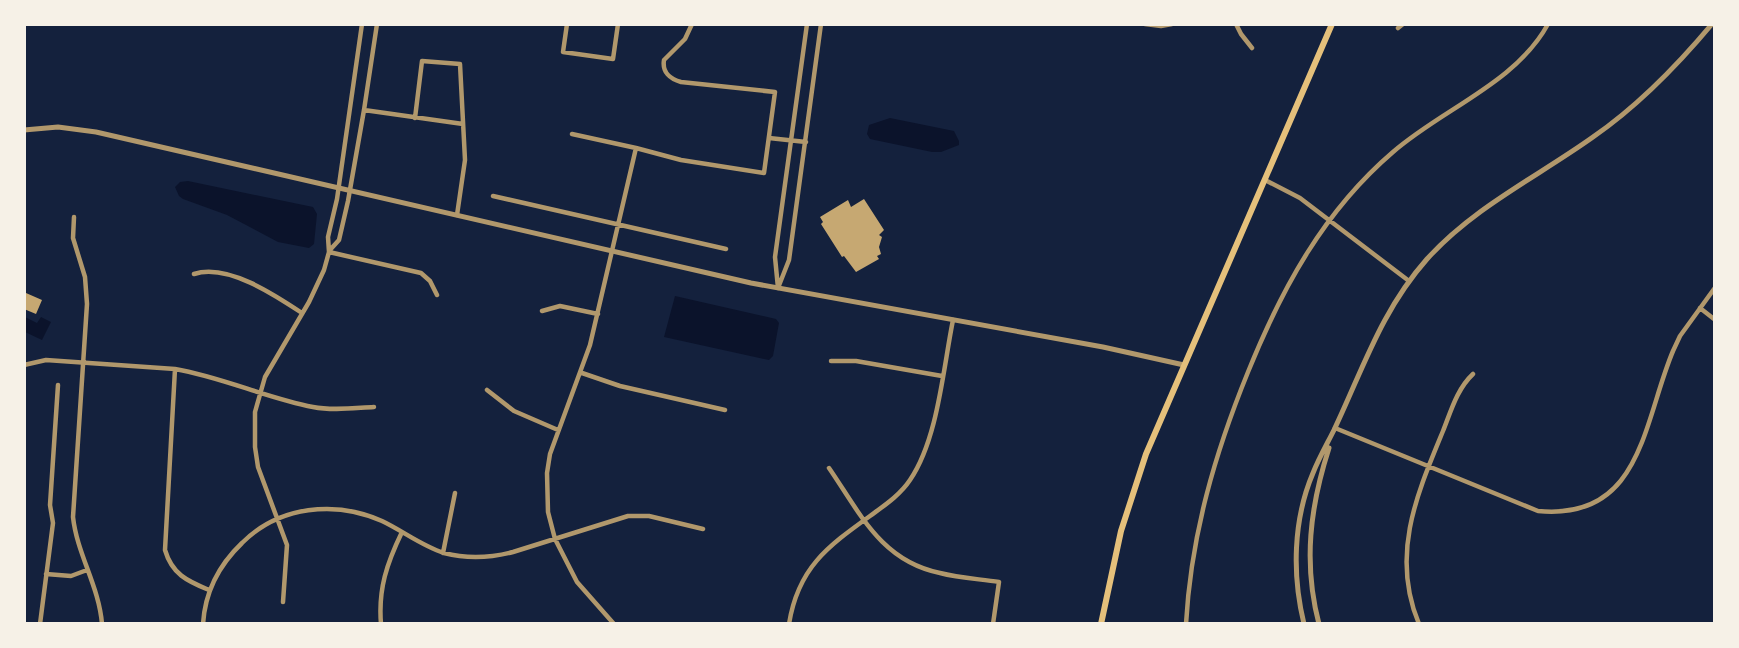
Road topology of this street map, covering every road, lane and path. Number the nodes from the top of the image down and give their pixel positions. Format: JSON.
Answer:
{"nodes":[{"id":1,"x":362,"y":24,"type":"edge"},
{"id":2,"x":377,"y":24,"type":"edge"},
{"id":3,"x":567,"y":24,"type":"edge"},
{"id":4,"x":618,"y":24,"type":"edge"},
{"id":5,"x":692,"y":24,"type":"edge"},
{"id":6,"x":807,"y":24,"type":"edge"},
{"id":7,"x":821,"y":24,"type":"edge"},
{"id":8,"x":1145,"y":24,"type":"edge"},
{"id":9,"x":1172,"y":24,"type":"edge"},
{"id":10,"x":1236,"y":24,"type":"edge"},
{"id":11,"x":1332,"y":24,"type":"edge"},
{"id":12,"x":1548,"y":24,"type":"edge"},
{"id":13,"x":1708,"y":26,"type":"edge"},
{"id":14,"x":1252,"y":48,"type":"dead end"},
{"id":15,"x":365,"y":110,"type":"junction"},
{"id":16,"x":415,"y":118,"type":"junction"},
{"id":17,"x":463,"y":124,"type":"junction"},
{"id":18,"x":24,"y":130,"type":"edge"},
{"id":19,"x":572,"y":134,"type":"dead end"},
{"id":20,"x":769,"y":138,"type":"junction"},
{"id":21,"x":791,"y":140,"type":"junction"},
{"id":22,"x":806,"y":142,"type":"junction"},
{"id":23,"x":636,"y":148,"type":"junction"},
{"id":24,"x":1265,"y":180,"type":"junction"},
{"id":25,"x":338,"y":188,"type":"junction"},
{"id":26,"x":349,"y":190,"type":"junction"},
{"id":27,"x":493,"y":196,"type":"dead end"},
{"id":28,"x":457,"y":215,"type":"junction"},
{"id":29,"x":74,"y":217,"type":"dead end"},
{"id":30,"x":1329,"y":220,"type":"junction"},
{"id":31,"x":619,"y":225,"type":"junction"},
{"id":32,"x":613,"y":250,"type":"junction"},
{"id":33,"x":726,"y":250,"type":"dead end"},
{"id":34,"x":329,"y":252,"type":"junction"},
{"id":35,"x":194,"y":274,"type":"dead end"},
{"id":36,"x":1409,"y":281,"type":"junction"},
{"id":37,"x":779,"y":288,"type":"junction"},
{"id":38,"x":1714,"y":289,"type":"edge"},
{"id":39,"x":437,"y":295,"type":"dead end"},
{"id":40,"x":1700,"y":308,"type":"junction"},
{"id":41,"x":542,"y":311,"type":"dead end"},
{"id":42,"x":302,"y":313,"type":"junction"},
{"id":43,"x":598,"y":314,"type":"junction"},
{"id":44,"x":953,"y":319,"type":"junction"},
{"id":45,"x":1714,"y":319,"type":"edge"},
{"id":46,"x":831,"y":361,"type":"dead end"},
{"id":47,"x":83,"y":363,"type":"junction"},
{"id":48,"x":24,"y":365,"type":"edge"},
{"id":49,"x":1184,"y":365,"type":"junction"},
{"id":50,"x":175,"y":369,"type":"junction"},
{"id":51,"x":582,"y":373,"type":"junction"},
{"id":52,"x":1473,"y":374,"type":"dead end"},
{"id":53,"x":942,"y":376,"type":"junction"},
{"id":54,"x":58,"y":385,"type":"dead end"},
{"id":55,"x":487,"y":390,"type":"dead end"},
{"id":56,"x":260,"y":391,"type":"junction"},
{"id":57,"x":374,"y":407,"type":"dead end"},
{"id":58,"x":725,"y":410,"type":"dead end"},
{"id":59,"x":1335,"y":428,"type":"junction"},
{"id":60,"x":558,"y":430,"type":"junction"},
{"id":61,"x":1428,"y":466,"type":"junction"},
{"id":62,"x":829,"y":468,"type":"dead end"},
{"id":63,"x":456,"y":493,"type":"dead end"},
{"id":64,"x":278,"y":518,"type":"junction"},
{"id":65,"x":865,"y":520,"type":"junction"},
{"id":66,"x":704,"y":529,"type":"dead end"},
{"id":67,"x":402,"y":532,"type":"junction"},
{"id":68,"x":555,"y":539,"type":"junction"},
{"id":69,"x":443,"y":553,"type":"junction"},
{"id":70,"x":87,"y":570,"type":"junction"},
{"id":71,"x":46,"y":574,"type":"junction"},
{"id":72,"x":209,"y":590,"type":"junction"},
{"id":73,"x":283,"y":602,"type":"dead end"},
{"id":74,"x":40,"y":624,"type":"edge"},
{"id":75,"x":102,"y":624,"type":"edge"},
{"id":76,"x":203,"y":624,"type":"edge"},
{"id":77,"x":381,"y":624,"type":"edge"},
{"id":78,"x":614,"y":624,"type":"edge"},
{"id":79,"x":789,"y":624,"type":"edge"},
{"id":80,"x":993,"y":624,"type":"edge"},
{"id":81,"x":1101,"y":624,"type":"edge"},
{"id":82,"x":1186,"y":624,"type":"edge"},
{"id":83,"x":1304,"y":624,"type":"edge"},
{"id":84,"x":1319,"y":624,"type":"edge"},
{"id":85,"x":1419,"y":624,"type":"edge"}],
"edges":[{"from":1,"to":25,"type":"street"},
{"from":2,"to":15,"type":"street"},
{"from":3,"to":4,"type":"street"},
{"from":5,"to":20,"type":"street"},
{"from":6,"to":21,"type":"street"},
{"from":7,"to":22,"type":"street"},
{"from":8,"to":9,"type":"street"},
{"from":10,"to":14,"type":"street"},
{"from":11,"to":24,"type":"main road"},
{"from":12,"to":30,"type":"street"},
{"from":13,"to":36,"type":"street"},
{"from":15,"to":16,"type":"street"},
{"from":15,"to":26,"type":"street"},
{"from":16,"to":17,"type":"street"},
{"from":16,"to":17,"type":"street"},
{"from":17,"to":28,"type":"street"},
{"from":18,"to":25,"type":"street"},
{"from":19,"to":23,"type":"street"},
{"from":20,"to":21,"type":"street"},
{"from":20,"to":23,"type":"street"},
{"from":21,"to":22,"type":"street"},
{"from":21,"to":37,"type":"street"},
{"from":22,"to":37,"type":"street"},
{"from":23,"to":31,"type":"street"},
{"from":24,"to":30,"type":"street"},
{"from":24,"to":49,"type":"main road"},
{"from":25,"to":26,"type":"street"},
{"from":25,"to":34,"type":"street"},
{"from":26,"to":28,"type":"street"},
{"from":26,"to":34,"type":"street"},
{"from":27,"to":31,"type":"street"},
{"from":28,"to":32,"type":"street"},
{"from":29,"to":47,"type":"street"},
{"from":30,"to":36,"type":"street"},
{"from":30,"to":82,"type":"street"},
{"from":31,"to":32,"type":"street"},
{"from":31,"to":33,"type":"street"},
{"from":32,"to":37,"type":"street"},
{"from":32,"to":43,"type":"street"},
{"from":34,"to":39,"type":"street"},
{"from":34,"to":42,"type":"street"},
{"from":35,"to":42,"type":"street"},
{"from":36,"to":59,"type":"street"},
{"from":37,"to":44,"type":"street"},
{"from":38,"to":40,"type":"street"},
{"from":40,"to":45,"type":"street"},
{"from":40,"to":61,"type":"street"},
{"from":41,"to":43,"type":"street"},
{"from":42,"to":56,"type":"street"},
{"from":43,"to":51,"type":"street"},
{"from":44,"to":49,"type":"street"},
{"from":44,"to":53,"type":"street"},
{"from":46,"to":53,"type":"street"},
{"from":47,"to":48,"type":"street"},
{"from":47,"to":50,"type":"street"},
{"from":47,"to":70,"type":"street"},
{"from":49,"to":81,"type":"main road"},
{"from":50,"to":56,"type":"street"},
{"from":50,"to":72,"type":"street"},
{"from":51,"to":58,"type":"street"},
{"from":51,"to":60,"type":"street"},
{"from":52,"to":61,"type":"street"},
{"from":53,"to":65,"type":"street"},
{"from":54,"to":71,"type":"street"},
{"from":55,"to":60,"type":"street"},
{"from":56,"to":57,"type":"street"},
{"from":56,"to":64,"type":"street"},
{"from":59,"to":61,"type":"street"},
{"from":59,"to":83,"type":"street"},
{"from":59,"to":84,"type":"street"},
{"from":60,"to":68,"type":"street"},
{"from":61,"to":85,"type":"street"},
{"from":62,"to":65,"type":"street"},
{"from":63,"to":69,"type":"street"},
{"from":64,"to":67,"type":"street"},
{"from":64,"to":72,"type":"street"},
{"from":64,"to":73,"type":"street"},
{"from":65,"to":79,"type":"street"},
{"from":65,"to":80,"type":"street"},
{"from":66,"to":68,"type":"street"},
{"from":67,"to":69,"type":"street"},
{"from":67,"to":77,"type":"street"},
{"from":68,"to":69,"type":"street"},
{"from":68,"to":78,"type":"street"},
{"from":70,"to":71,"type":"street"},
{"from":70,"to":75,"type":"street"},
{"from":71,"to":74,"type":"street"},
{"from":72,"to":76,"type":"street"}]}
